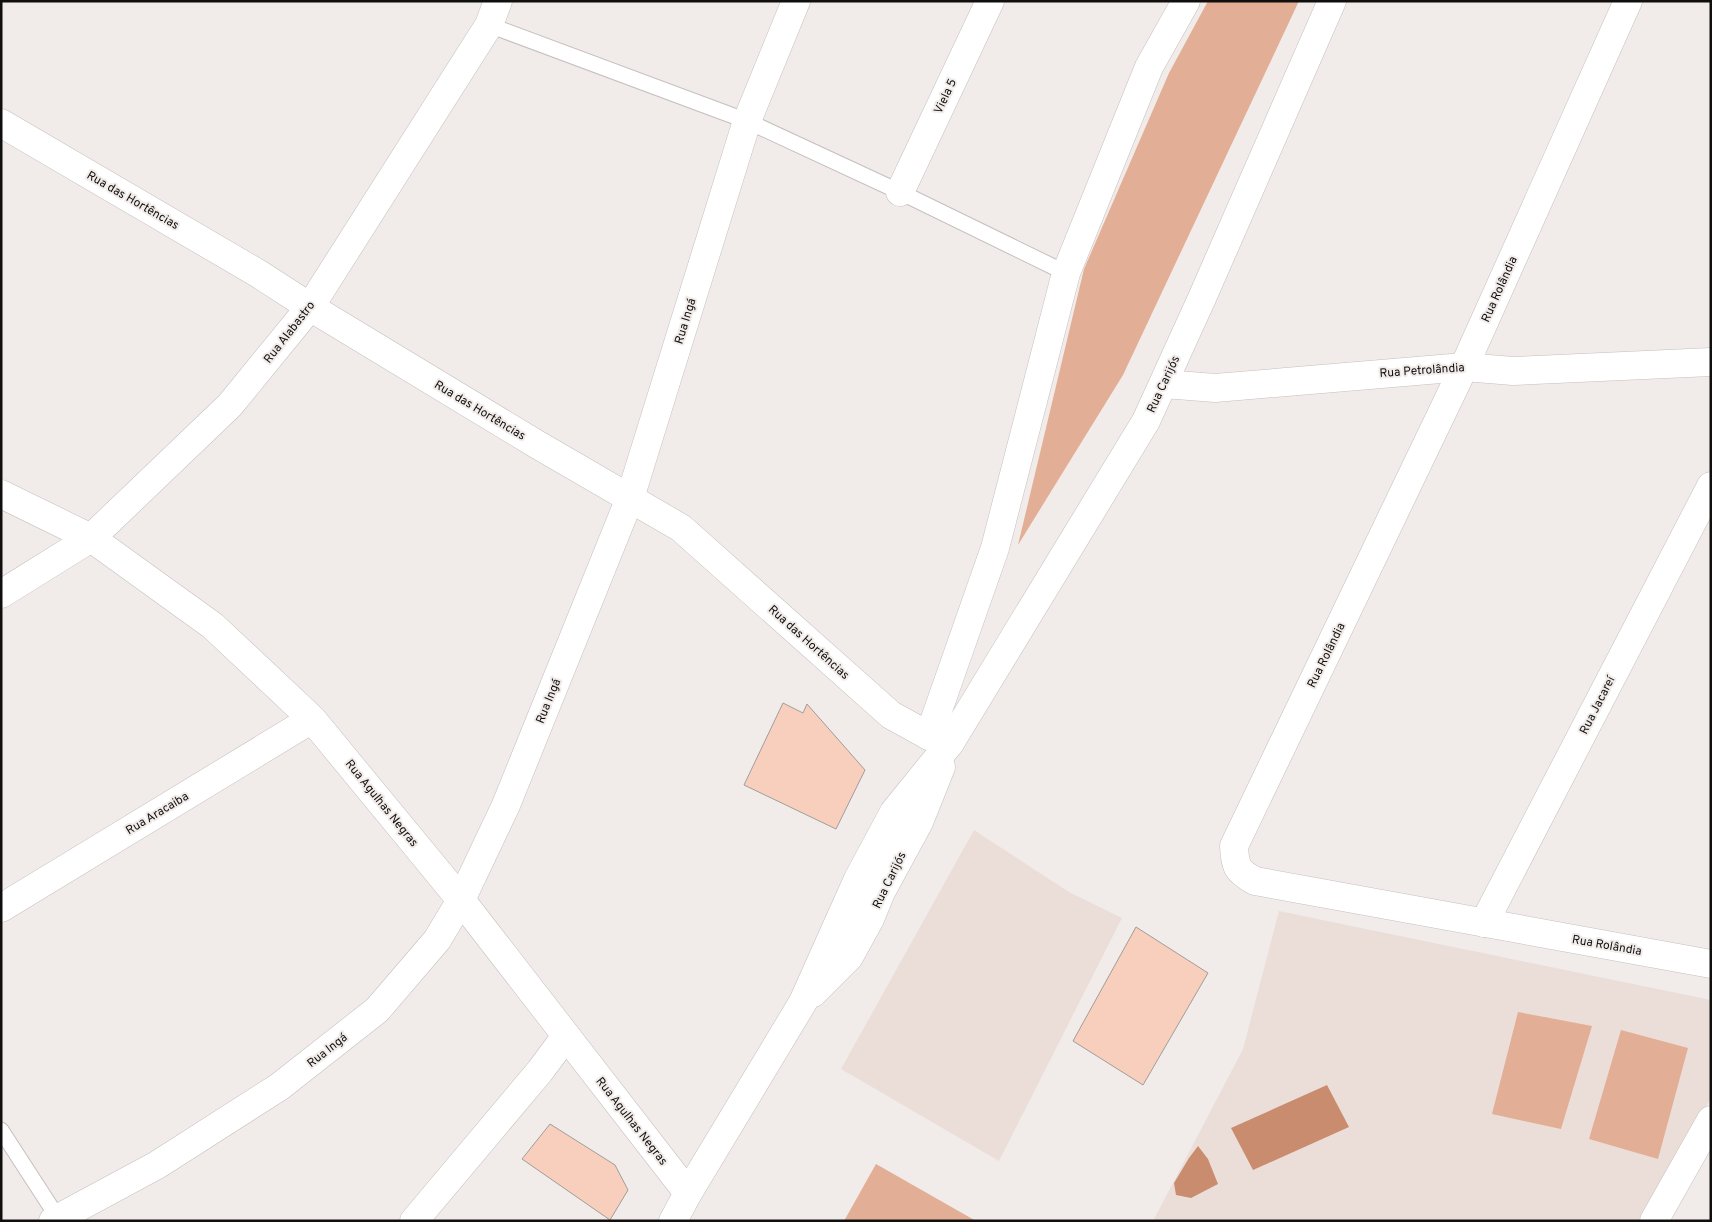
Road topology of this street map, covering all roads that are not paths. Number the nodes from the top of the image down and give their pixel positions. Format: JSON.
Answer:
{"nodes":[{"id":1,"x":796,"y":1,"type":"edge"},
{"id":2,"x":990,"y":1,"type":"edge"},
{"id":3,"x":1186,"y":1,"type":"edge"},
{"id":4,"x":1332,"y":1,"type":"edge"},
{"id":5,"x":1628,"y":1,"type":"edge"},
{"id":6,"x":493,"y":13,"type":"edge"},
{"id":7,"x":747,"y":121,"type":"junction"},
{"id":8,"x":1,"y":123,"type":"edge"},
{"id":9,"x":900,"y":192,"type":"junction"},
{"id":10,"x":1066,"y":273,"type":"junction"},
{"id":11,"x":310,"y":307,"type":"junction"},
{"id":12,"x":1711,"y":362,"type":"edge"},
{"id":13,"x":1464,"y":367,"type":"junction"},
{"id":14,"x":1164,"y":384,"type":"junction"},
{"id":15,"x":1711,"y":486,"type":"edge"},
{"id":16,"x":1,"y":494,"type":"edge"},
{"id":17,"x":630,"y":498,"type":"junction"},
{"id":18,"x":91,"y":538,"type":"junction"},
{"id":19,"x":1,"y":594,"type":"edge"},
{"id":20,"x":312,"y":718,"type":"junction"},
{"id":21,"x":940,"y":739,"type":"junction"},
{"id":22,"x":461,"y":900,"type":"junction"},
{"id":23,"x":1,"y":908,"type":"edge"},
{"id":24,"x":1484,"y":923,"type":"junction"},
{"id":25,"x":1711,"y":964,"type":"edge"},
{"id":26,"x":566,"y":1036,"type":"junction"},
{"id":27,"x":1711,"y":1120,"type":"edge"},
{"id":28,"x":1,"y":1130,"type":"edge"},
{"id":29,"x":688,"y":1193,"type":"junction"},
{"id":30,"x":56,"y":1219,"type":"edge"},
{"id":31,"x":414,"y":1221,"type":"edge"},
{"id":32,"x":674,"y":1221,"type":"edge"},
{"id":33,"x":1654,"y":1221,"type":"edge"}],
"edges":[{"from":1,"to":7,"type":"street","name":"Rua Ingá"},
{"from":2,"to":9,"type":"street","name":"Viela 5"},
{"from":3,"to":10,"type":"street","name":"Rua Carijós"},
{"from":4,"to":14,"type":"street","name":"Rua Carijós"},
{"from":5,"to":13,"type":"street","name":"Rua Rolândia"},
{"from":6,"to":7,"type":"lane"},
{"from":6,"to":11,"type":"street","name":"Rua Alabastro"},
{"from":7,"to":9,"type":"lane"},
{"from":7,"to":17,"type":"street","name":"Rua Ingá"},
{"from":8,"to":11,"type":"street","name":"Rua das Hortências"},
{"from":9,"to":10,"type":"lane"},
{"from":10,"to":21,"type":"street","name":"Rua Carijós"},
{"from":11,"to":17,"type":"street","name":"Rua das Hortências"},
{"from":11,"to":18,"type":"street","name":"Rua Alabastro"},
{"from":12,"to":13,"type":"street","name":"Rua Petrolândia"},
{"from":13,"to":14,"type":"street","name":"Rua Petrolândia"},
{"from":13,"to":24,"type":"street","name":"Rua Rolândia"},
{"from":14,"to":21,"type":"street","name":"Rua Carijós"},
{"from":15,"to":24,"type":"street","name":"Rua Jacareí"},
{"from":16,"to":18,"type":"street","name":"Rua Agulhas Negras"},
{"from":17,"to":21,"type":"street","name":"Rua das Hortências"},
{"from":17,"to":22,"type":"street","name":"Rua Ingá"},
{"from":18,"to":19,"type":"street","name":"Rua Alabastro"},
{"from":18,"to":20,"type":"street","name":"Rua Agulhas Negras"},
{"from":20,"to":22,"type":"street","name":"Rua Agulhas Negras"},
{"from":20,"to":23,"type":"street","name":"Rua Aracaiba"},
{"from":21,"to":29,"type":"street","name":"Rua Carijós"},
{"from":22,"to":26,"type":"street","name":"Rua Agulhas Negras"},
{"from":22,"to":30,"type":"street","name":"Rua Ingá"},
{"from":24,"to":25,"type":"street","name":"Rua Rolândia"},
{"from":26,"to":29,"type":"street","name":"Rua Agulhas Negras"},
{"from":26,"to":31,"type":"street"},
{"from":27,"to":33,"type":"street"},
{"from":28,"to":30,"type":"lane"},
{"from":29,"to":32,"type":"street","name":"Rua Carijós"}]}
